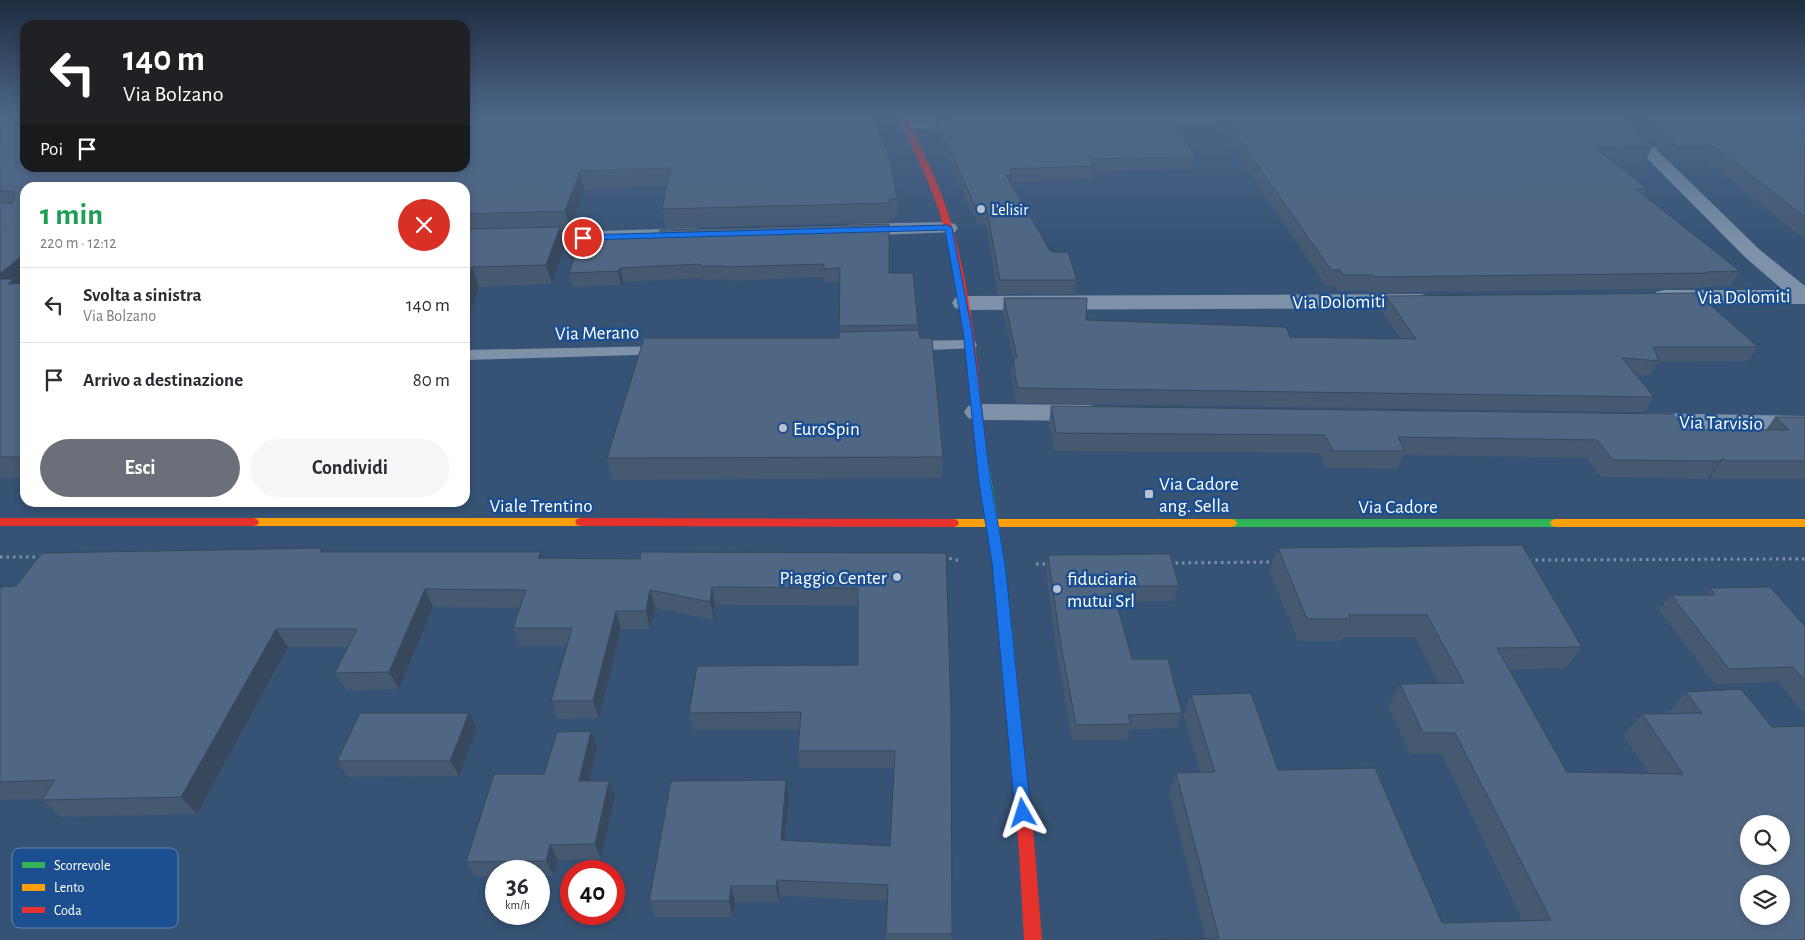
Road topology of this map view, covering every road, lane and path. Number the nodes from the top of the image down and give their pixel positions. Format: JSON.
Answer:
{"nodes":[{"id":1,"x":922,"y":159,"type":"edge"},
{"id":2,"x":1656,"y":159,"type":"edge"},
{"id":3,"x":948,"y":228,"type":"junction"},
{"id":4,"x":828,"y":231,"type":"edge"},
{"id":5,"x":710,"y":234,"type":"edge"},
{"id":6,"x":470,"y":241,"type":"edge"},
{"id":7,"x":1804,"y":296,"type":"edge"},
{"id":8,"x":1645,"y":298,"type":"edge"},
{"id":9,"x":1446,"y":300,"type":"edge"},
{"id":10,"x":963,"y":303,"type":"junction"},
{"id":11,"x":969,"y":344,"type":"junction"},
{"id":12,"x":887,"y":346,"type":"edge"},
{"id":13,"x":681,"y":350,"type":"edge"},
{"id":14,"x":470,"y":355,"type":"edge"},
{"id":15,"x":977,"y":412,"type":"junction"},
{"id":16,"x":1108,"y":414,"type":"edge"},
{"id":17,"x":1616,"y":421,"type":"edge"},
{"id":18,"x":1805,"y":424,"type":"edge"},
{"id":19,"x":0,"y":522,"type":"edge"},
{"id":20,"x":991,"y":522,"type":"junction"},
{"id":21,"x":1805,"y":523,"type":"edge"},
{"id":22,"x":939,"y":557,"type":"edge"},
{"id":23,"x":0,"y":558,"type":"edge"},
{"id":24,"x":47,"y":558,"type":"edge"},
{"id":25,"x":1805,"y":559,"type":"edge"},
{"id":26,"x":1528,"y":560,"type":"edge"},
{"id":27,"x":1279,"y":562,"type":"edge"},
{"id":28,"x":964,"y":564,"type":"dead end"},
{"id":29,"x":1033,"y":564,"type":"dead end"},
{"id":30,"x":1060,"y":564,"type":"edge"},
{"id":31,"x":1160,"y":564,"type":"edge"},
{"id":32,"x":1032,"y":940,"type":"edge"}],
"edges":[{"from":1,"to":3,"type":"street"},
{"from":2,"to":7,"type":"street"},
{"from":3,"to":4,"type":"street"},
{"from":3,"to":10,"type":"street"},
{"from":5,"to":6,"type":"street"},
{"from":7,"to":8,"type":"street","name":"Via Dolomiti"},
{"from":9,"to":10,"type":"street","name":"Via Dolomiti"},
{"from":10,"to":11,"type":"street"},
{"from":11,"to":12,"type":"lane"},
{"from":11,"to":15,"type":"street"},
{"from":13,"to":14,"type":"lane","name":"Via Merano"},
{"from":15,"to":16,"type":"street"},
{"from":15,"to":20,"type":"street"},
{"from":17,"to":18,"type":"street","name":"Via Tarvisio"},
{"from":19,"to":20,"type":"street","name":"Viale Trentino"},
{"from":20,"to":21,"type":"street","name":"Via Cadore"},
{"from":20,"to":32,"type":"street"},
{"from":22,"to":28,"type":"path"},
{"from":23,"to":24,"type":"path"},
{"from":25,"to":26,"type":"path"},
{"from":27,"to":31,"type":"path"},
{"from":29,"to":30,"type":"path"}]}
